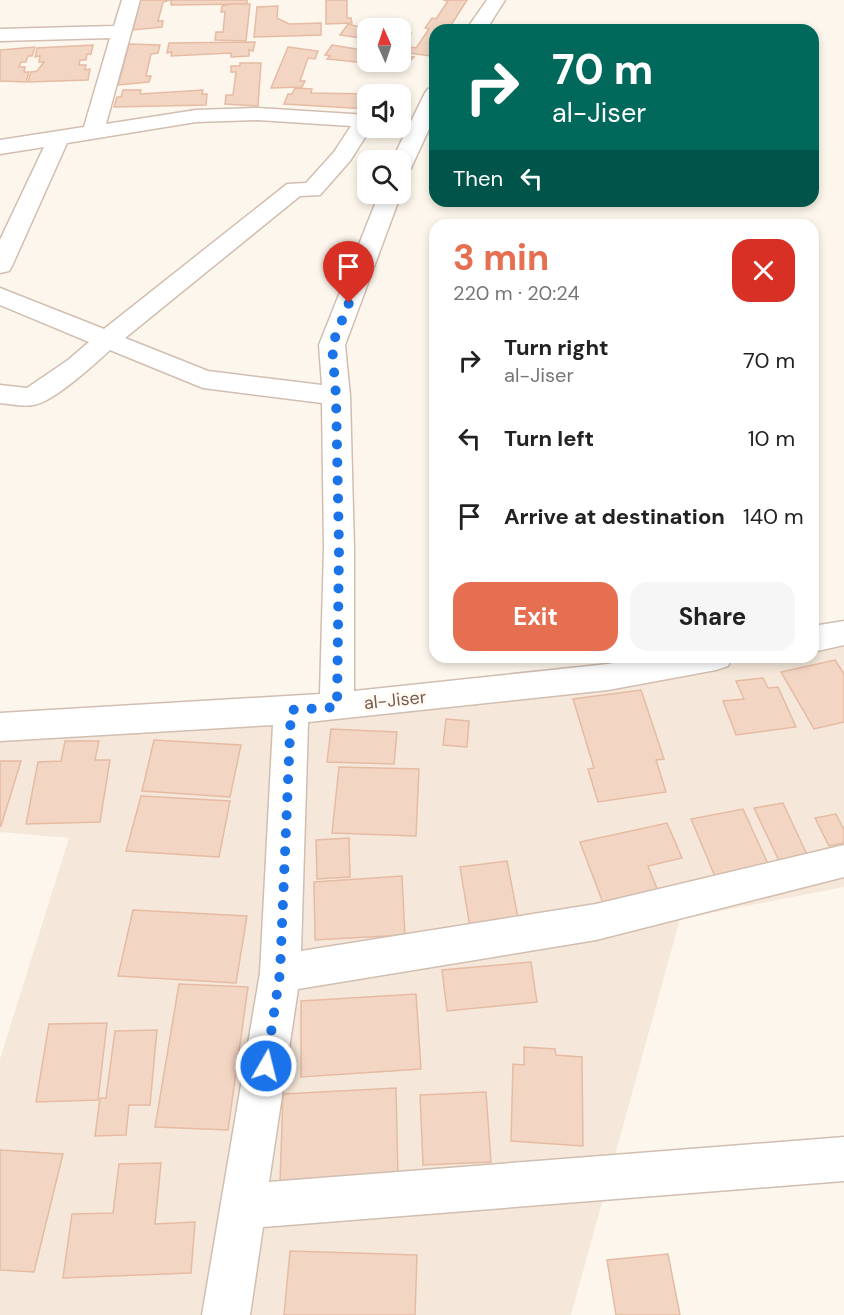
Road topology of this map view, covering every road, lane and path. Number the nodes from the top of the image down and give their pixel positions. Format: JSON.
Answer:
{"nodes":[{"id":1,"x":131,"y":0,"type":"edge"},
{"id":2,"x":496,"y":0,"type":"edge"},
{"id":3,"x":480,"y":24,"type":"edge"},
{"id":4,"x":123,"y":32,"type":"junction"},
{"id":5,"x":0,"y":35,"type":"edge"},
{"id":6,"x":429,"y":101,"type":"edge"},
{"id":7,"x":357,"y":120,"type":"edge"},
{"id":8,"x":411,"y":125,"type":"edge"},
{"id":9,"x":94,"y":130,"type":"junction"},
{"id":10,"x":357,"y":134,"type":"edge"},
{"id":11,"x":59,"y":136,"type":"junction"},
{"id":12,"x":0,"y":147,"type":"edge"},
{"id":13,"x":386,"y":204,"type":"edge"},
{"id":14,"x":0,"y":264,"type":"edge"},
{"id":15,"x":0,"y":296,"type":"edge"},
{"id":16,"x":106,"y":340,"type":"junction"},
{"id":17,"x":0,"y":394,"type":"edge"},
{"id":18,"x":336,"y":396,"type":"junction"},
{"id":19,"x":844,"y":633,"type":"edge"},
{"id":20,"x":819,"y":638,"type":"edge"},
{"id":21,"x":684,"y":663,"type":"edge"},
{"id":22,"x":337,"y":707,"type":"junction"},
{"id":23,"x":291,"y":710,"type":"junction"},
{"id":24,"x":0,"y":727,"type":"edge"},
{"id":25,"x":844,"y":861,"type":"edge"},
{"id":26,"x":280,"y":973,"type":"junction"},
{"id":27,"x":844,"y":1159,"type":"edge"},
{"id":28,"x":244,"y":1206,"type":"junction"},
{"id":29,"x":226,"y":1315,"type":"edge"}],
"edges":[{"from":1,"to":4,"type":"street"},
{"from":2,"to":3,"type":"street"},
{"from":4,"to":5,"type":"street"},
{"from":4,"to":9,"type":"street"},
{"from":6,"to":8,"type":"street"},
{"from":7,"to":9,"type":"street"},
{"from":9,"to":11,"type":"street"},
{"from":10,"to":16,"type":"street"},
{"from":11,"to":12,"type":"street"},
{"from":11,"to":14,"type":"street"},
{"from":13,"to":18,"type":"street"},
{"from":15,"to":16,"type":"street"},
{"from":16,"to":17,"type":"street"},
{"from":16,"to":18,"type":"street"},
{"from":18,"to":22,"type":"street"},
{"from":19,"to":20,"type":"street"},
{"from":21,"to":22,"type":"street","name":"al-Jiser"},
{"from":22,"to":23,"type":"street","name":"al-Jiser"},
{"from":23,"to":24,"type":"street","name":"al-Jiser"},
{"from":23,"to":26,"type":"street"},
{"from":25,"to":26,"type":"street"},
{"from":26,"to":28,"type":"street"},
{"from":27,"to":28,"type":"street"},
{"from":28,"to":29,"type":"street"}]}
